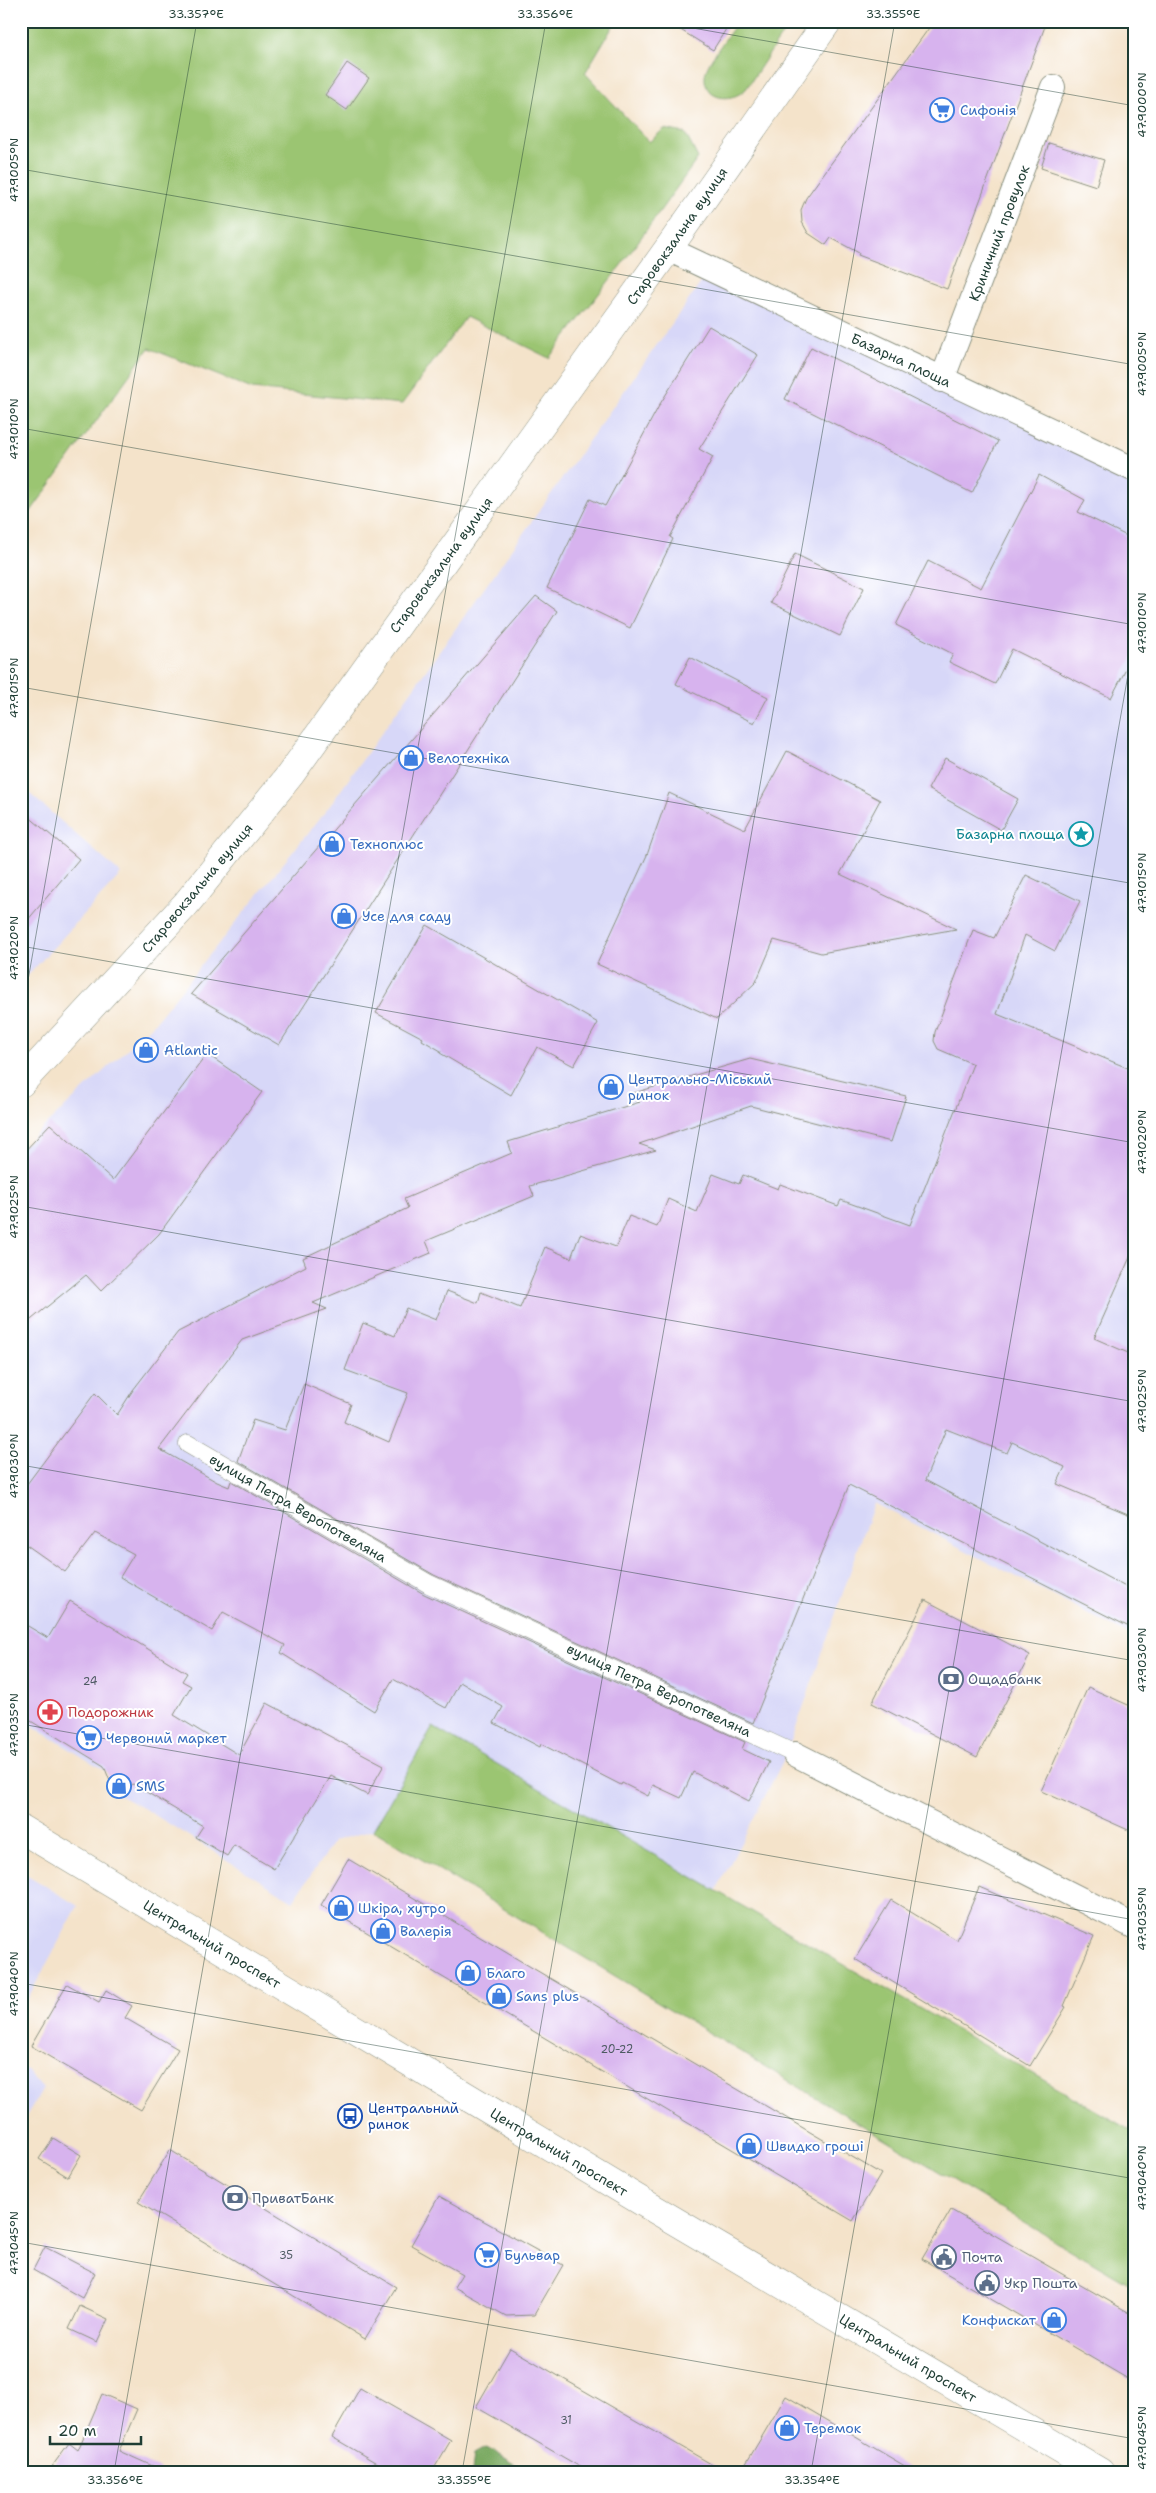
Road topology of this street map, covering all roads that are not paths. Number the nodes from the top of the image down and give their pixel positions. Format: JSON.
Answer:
{"nodes":[{"id":1,"x":828,"y":21,"type":"edge"},
{"id":2,"x":1053,"y":87,"type":"dead end"},
{"id":3,"x":668,"y":249,"type":"junction"},
{"id":4,"x":942,"y":380,"type":"junction"},
{"id":5,"x":1135,"y":470,"type":"edge"},
{"id":6,"x":21,"y":1083,"type":"edge"},
{"id":7,"x":188,"y":1444,"type":"dead end"},
{"id":8,"x":795,"y":1754,"type":"joint"},
{"id":9,"x":21,"y":1829,"type":"edge"},
{"id":10,"x":1135,"y":1927,"type":"edge"},
{"id":11,"x":1100,"y":2472,"type":"edge"}],
"edges":[{"from":1,"to":3,"type":"main road","name":"Старовокзальна вулиця"},
{"from":2,"to":4,"type":"street","name":"Криничний провулок"},
{"from":3,"to":4,"type":"street","name":"Базарна площа"},
{"from":3,"to":6,"type":"main road","name":"Старовокзальна вулиця"},
{"from":4,"to":5,"type":"street","name":"Базарна площа"},
{"from":7,"to":8,"type":"street","name":"вулиця Петра Веропотвеляна"},
{"from":8,"to":10,"type":"street","name":"вулиця Петра Веропотвеляна"},
{"from":9,"to":11,"type":"main road","name":"Центральний проспект"}]}
